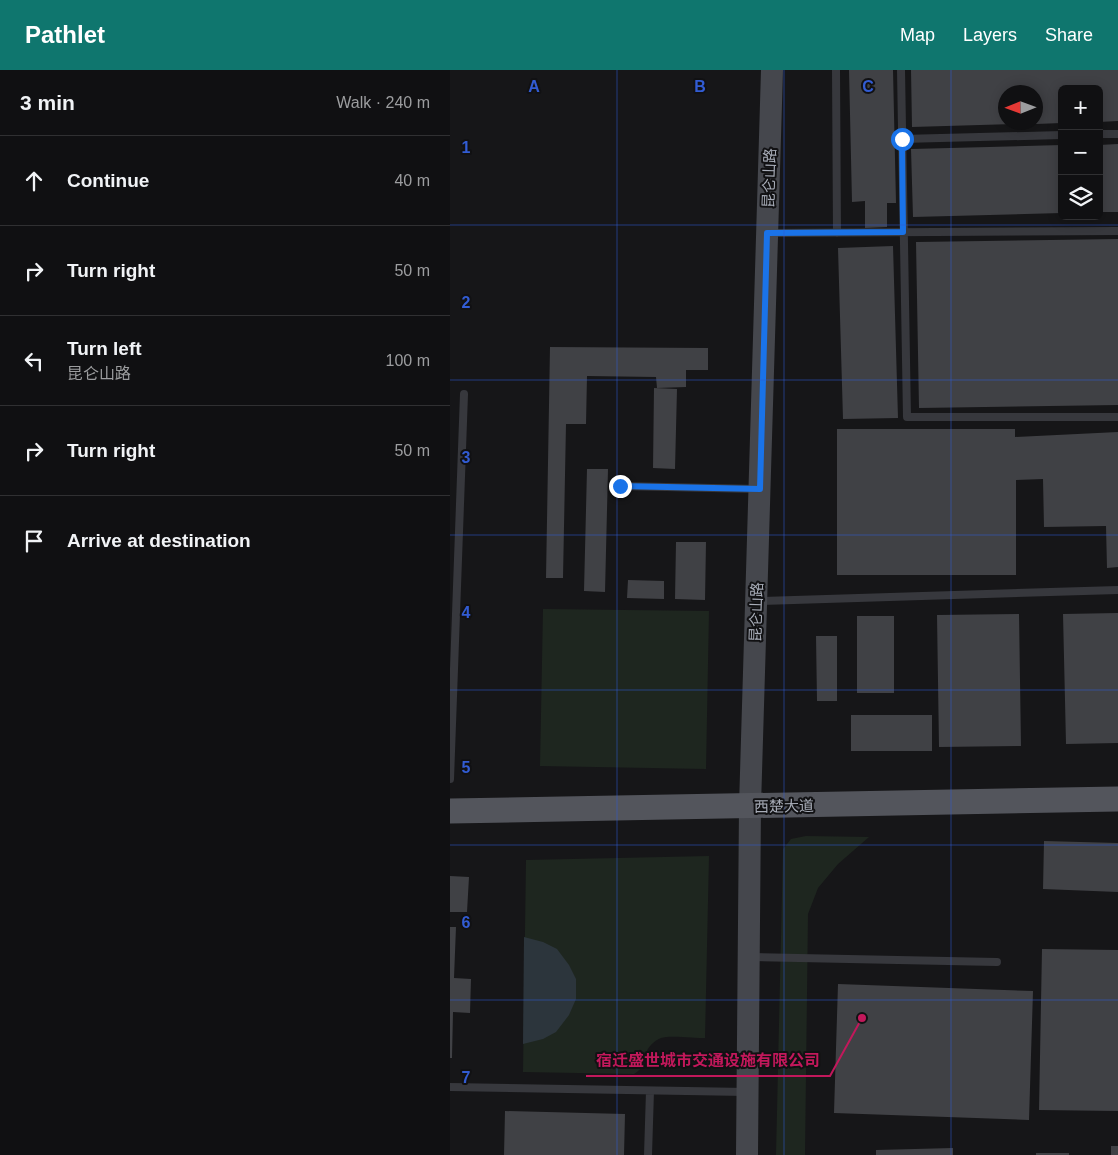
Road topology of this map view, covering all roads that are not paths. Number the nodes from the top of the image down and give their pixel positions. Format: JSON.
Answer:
{"nodes":[{"id":1,"x":772,"y":70,"type":"edge"},
{"id":2,"x":836,"y":70,"type":"edge"},
{"id":3,"x":900,"y":70,"type":"edge"},
{"id":4,"x":1103,"y":134,"type":"edge"},
{"id":5,"x":1118,"y":134,"type":"edge"},
{"id":6,"x":1058,"y":135,"type":"edge"},
{"id":7,"x":902,"y":139,"type":"junction"},
{"id":8,"x":1118,"y":231,"type":"edge"},
{"id":9,"x":903,"y":232,"type":"junction"},
{"id":10,"x":767,"y":233,"type":"junction"},
{"id":11,"x":837,"y":233,"type":"junction"},
{"id":12,"x":464,"y":394,"type":"dead end"},
{"id":13,"x":1118,"y":417,"type":"edge"},
{"id":14,"x":620,"y":486,"type":"dead end"},
{"id":15,"x":760,"y":489,"type":"junction"},
{"id":16,"x":1118,"y":590,"type":"edge"},
{"id":17,"x":756,"y":601,"type":"junction"},
{"id":18,"x":450,"y":780,"type":"edge"},
{"id":19,"x":1118,"y":799,"type":"edge"},
{"id":20,"x":750,"y":806,"type":"junction"},
{"id":21,"x":450,"y":810,"type":"edge"},
{"id":22,"x":749,"y":956,"type":"junction"},
{"id":23,"x":997,"y":962,"type":"dead end"},
{"id":24,"x":450,"y":1087,"type":"edge"},
{"id":25,"x":650,"y":1090,"type":"junction"},
{"id":26,"x":748,"y":1092,"type":"junction"},
{"id":27,"x":648,"y":1155,"type":"edge"},
{"id":28,"x":747,"y":1155,"type":"edge"}],
"edges":[{"from":1,"to":10,"type":"street","name":"昆仑山路"},
{"from":2,"to":11,"type":"lane"},
{"from":3,"to":7,"type":"lane"},
{"from":4,"to":5,"type":"lane"},
{"from":6,"to":7,"type":"lane"},
{"from":7,"to":9,"type":"lane"},
{"from":8,"to":9,"type":"lane"},
{"from":9,"to":11,"type":"lane"},
{"from":9,"to":13,"type":"lane"},
{"from":10,"to":11,"type":"lane"},
{"from":10,"to":15,"type":"street","name":"昆仑山路"},
{"from":12,"to":18,"type":"lane"},
{"from":14,"to":15,"type":"lane"},
{"from":15,"to":17,"type":"street","name":"昆仑山路"},
{"from":16,"to":17,"type":"lane"},
{"from":17,"to":20,"type":"street","name":"昆仑山路"},
{"from":19,"to":20,"type":"main road","name":"西楚大道"},
{"from":20,"to":21,"type":"main road","name":"西楚大道"},
{"from":20,"to":22,"type":"street","name":"昆仑山路"},
{"from":22,"to":23,"type":"lane"},
{"from":22,"to":26,"type":"street","name":"昆仑山路"},
{"from":24,"to":25,"type":"lane"},
{"from":25,"to":26,"type":"lane"},
{"from":25,"to":27,"type":"lane"},
{"from":26,"to":28,"type":"street","name":"昆仑山路"}]}
